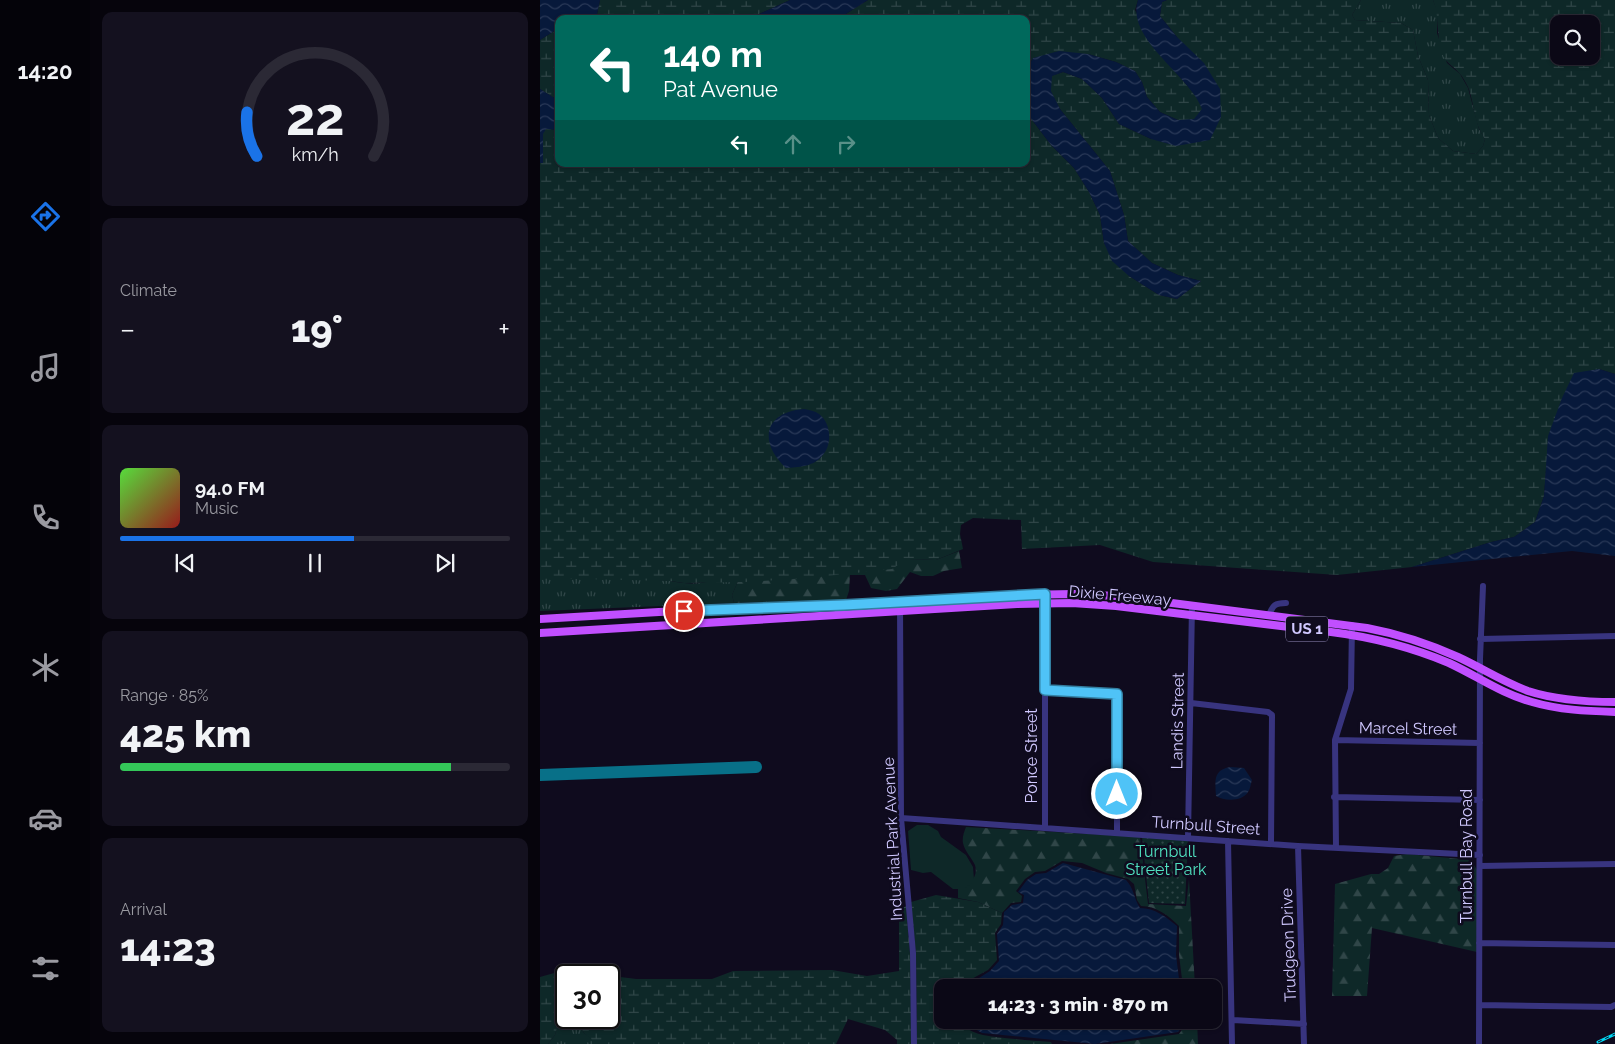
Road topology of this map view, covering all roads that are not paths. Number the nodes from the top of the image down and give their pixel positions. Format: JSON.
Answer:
{"nodes":[{"id":1,"x":1483,"y":586,"type":"dead end"},
{"id":2,"x":1045,"y":594,"type":"junction"},
{"id":3,"x":900,"y":602,"type":"junction"},
{"id":4,"x":1045,"y":603,"type":"junction"},
{"id":5,"x":1286,"y":603,"type":"dead end"},
{"id":6,"x":1192,"y":605,"type":"junction"},
{"id":7,"x":900,"y":611,"type":"junction"},
{"id":8,"x":1192,"y":615,"type":"junction"},
{"id":9,"x":1269,"y":615,"type":"junction"},
{"id":10,"x":540,"y":619,"type":"edge"},
{"id":11,"x":1352,"y":625,"type":"junction"},
{"id":12,"x":540,"y":633,"type":"edge"},
{"id":13,"x":1352,"y":635,"type":"junction"},
{"id":14,"x":1615,"y":636,"type":"edge"},
{"id":15,"x":1480,"y":639,"type":"junction"},
{"id":16,"x":1480,"y":668,"type":"junction"},
{"id":17,"x":1480,"y":679,"type":"junction"},
{"id":18,"x":1045,"y":690,"type":"junction"},
{"id":19,"x":1615,"y":702,"type":"edge"},
{"id":20,"x":1191,"y":703,"type":"junction"},
{"id":21,"x":1615,"y":712,"type":"edge"},
{"id":22,"x":1335,"y":740,"type":"junction"},
{"id":23,"x":1480,"y":743,"type":"junction"},
{"id":24,"x":1334,"y":797,"type":"junction"},
{"id":25,"x":1480,"y":800,"type":"junction"},
{"id":26,"x":901,"y":818,"type":"junction"},
{"id":27,"x":1044,"y":828,"type":"junction"},
{"id":28,"x":1117,"y":833,"type":"junction"},
{"id":29,"x":1188,"y":837,"type":"junction"},
{"id":30,"x":1228,"y":840,"type":"junction"},
{"id":31,"x":1271,"y":843,"type":"junction"},
{"id":32,"x":1298,"y":846,"type":"junction"},
{"id":33,"x":1336,"y":848,"type":"junction"},
{"id":34,"x":1480,"y":855,"type":"junction"},
{"id":35,"x":1615,"y":864,"type":"edge"},
{"id":36,"x":1480,"y":866,"type":"junction"},
{"id":37,"x":1479,"y":943,"type":"junction"},
{"id":38,"x":1615,"y":945,"type":"edge"},
{"id":39,"x":1615,"y":1004,"type":"edge"},
{"id":40,"x":1480,"y":1005,"type":"junction"},
{"id":41,"x":1233,"y":1020,"type":"junction"},
{"id":42,"x":1304,"y":1024,"type":"junction"},
{"id":43,"x":914,"y":1044,"type":"edge"},
{"id":44,"x":1232,"y":1044,"type":"edge"},
{"id":45,"x":1304,"y":1044,"type":"edge"},
{"id":46,"x":1479,"y":1044,"type":"edge"}],
"edges":[{"from":1,"to":15,"type":"street","name":"Turnbull Bay Road"},
{"from":2,"to":3,"type":"main road","name":"Dixie Freeway","number":"US 1"},
{"from":2,"to":4,"type":"street","name":"Ponce Street"},
{"from":2,"to":6,"type":"main road","name":"Dixie Freeway","number":"US 1"},
{"from":3,"to":7,"type":"street","name":"Industrial Park Avenue"},
{"from":3,"to":10,"type":"main road","name":"Dixie Freeway","number":"US 1"},
{"from":4,"to":7,"type":"main road","name":"Dixie Freeway","number":"US 1"},
{"from":4,"to":8,"type":"main road","name":"Dixie Freeway","number":"US 1"},
{"from":4,"to":18,"type":"street","name":"Ponce Street"},
{"from":5,"to":9,"type":"street"},
{"from":6,"to":8,"type":"street","name":"Landis Street"},
{"from":6,"to":9,"type":"main road","name":"Dixie Freeway","number":"US 1"},
{"from":7,"to":12,"type":"main road","name":"Dixie Freeway","number":"US 1"},
{"from":7,"to":26,"type":"street","name":"Industrial Park Avenue"},
{"from":8,"to":13,"type":"main road","name":"Dixie Freeway","number":"US 1"},
{"from":8,"to":20,"type":"street","name":"Landis Street"},
{"from":9,"to":11,"type":"main road","name":"Dixie Freeway","number":"US 1"},
{"from":11,"to":13,"type":"street"},
{"from":11,"to":16,"type":"main road","name":"Dixie Freeway","number":"US 1"},
{"from":13,"to":17,"type":"main road","name":"Dixie Freeway","number":"US 1"},
{"from":13,"to":22,"type":"street"},
{"from":14,"to":15,"type":"street"},
{"from":15,"to":16,"type":"street","name":"Turnbull Bay Road"},
{"from":16,"to":17,"type":"street","name":"Turnbull Bay Road"},
{"from":16,"to":19,"type":"main road","number":"US 1"},
{"from":17,"to":21,"type":"main road","number":"US 1"},
{"from":17,"to":23,"type":"street","name":"Turnbull Bay Road"},
{"from":18,"to":27,"type":"street","name":"Ponce Street"},
{"from":18,"to":28,"type":"street"},
{"from":20,"to":29,"type":"street","name":"Landis Street"},
{"from":20,"to":31,"type":"street"},
{"from":22,"to":23,"type":"street","name":"Marcel Street"},
{"from":22,"to":24,"type":"street"},
{"from":23,"to":25,"type":"street","name":"Turnbull Bay Road"},
{"from":24,"to":25,"type":"street"},
{"from":24,"to":33,"type":"street"},
{"from":25,"to":34,"type":"street","name":"Turnbull Bay Road"},
{"from":26,"to":27,"type":"street","name":"Turnbull Street"},
{"from":26,"to":43,"type":"street","name":"Industrial Park Avenue"},
{"from":27,"to":28,"type":"street","name":"Turnbull Street"},
{"from":28,"to":29,"type":"street","name":"Turnbull Street"},
{"from":29,"to":30,"type":"street","name":"Turnbull Street"},
{"from":30,"to":31,"type":"street","name":"Turnbull Street"},
{"from":30,"to":41,"type":"street"},
{"from":31,"to":32,"type":"street","name":"Turnbull Street"},
{"from":32,"to":33,"type":"street","name":"Turnbull Street"},
{"from":32,"to":42,"type":"street","name":"Trudgeon Drive"},
{"from":33,"to":34,"type":"street","name":"Turnbull Street"},
{"from":34,"to":36,"type":"street","name":"Turnbull Bay Road"},
{"from":35,"to":36,"type":"street"},
{"from":36,"to":37,"type":"street","name":"Turnbull Bay Road"},
{"from":37,"to":38,"type":"street"},
{"from":37,"to":40,"type":"street","name":"Turnbull Bay Road"},
{"from":39,"to":40,"type":"street"},
{"from":40,"to":46,"type":"street","name":"Turnbull Bay Road"},
{"from":41,"to":42,"type":"street"},
{"from":41,"to":44,"type":"street"},
{"from":42,"to":45,"type":"street","name":"Trudgeon Drive"}]}
